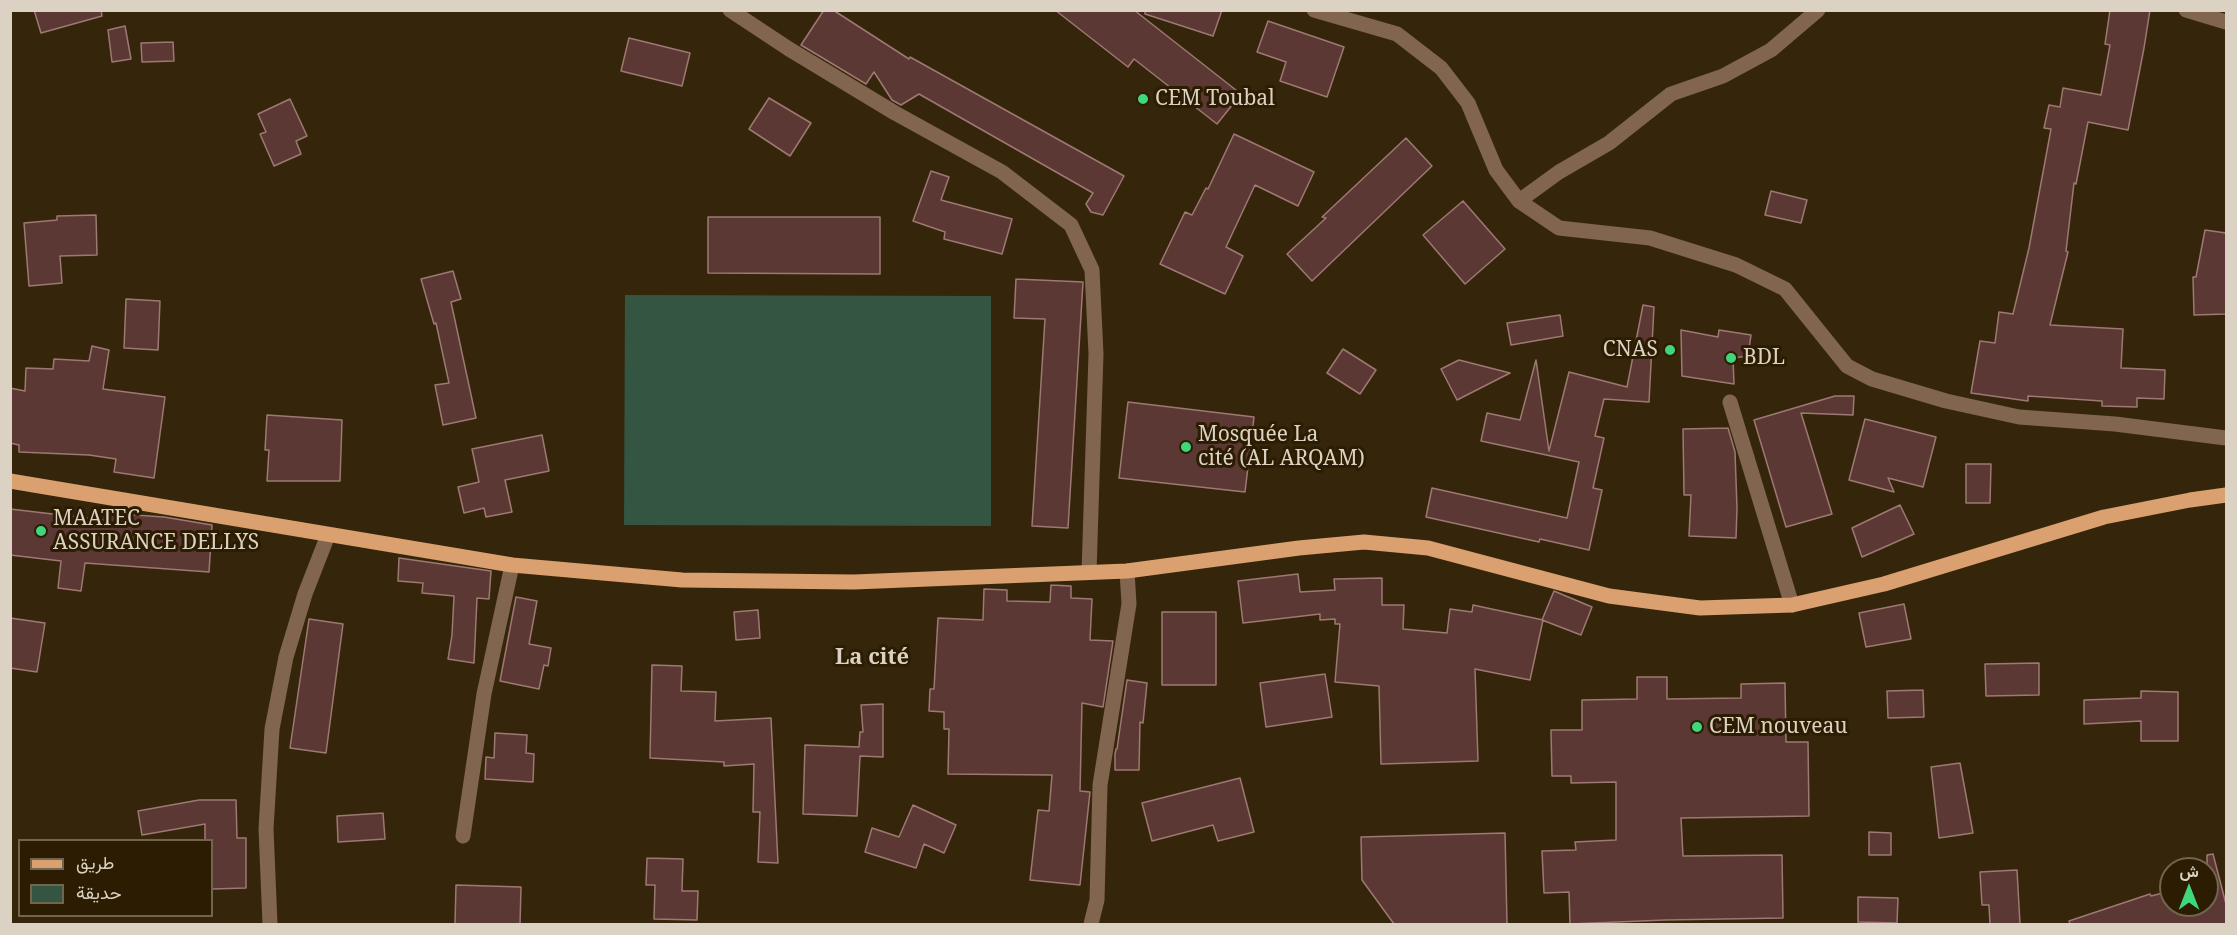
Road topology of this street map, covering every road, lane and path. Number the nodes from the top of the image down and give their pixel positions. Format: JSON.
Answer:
{"nodes":[{"id":1,"x":730,"y":10,"type":"edge"},
{"id":2,"x":1314,"y":10,"type":"edge"},
{"id":3,"x":1818,"y":10,"type":"edge"},
{"id":4,"x":2186,"y":10,"type":"edge"},
{"id":5,"x":2226,"y":22,"type":"edge"},
{"id":6,"x":1519,"y":201,"type":"junction"},
{"id":7,"x":1730,"y":402,"type":"dead end"},
{"id":8,"x":2226,"y":438,"type":"edge"},
{"id":9,"x":10,"y":481,"type":"edge"},
{"id":10,"x":2226,"y":495,"type":"edge"},
{"id":11,"x":328,"y":535,"type":"junction"},
{"id":12,"x":512,"y":566,"type":"junction"},
{"id":13,"x":1127,"y":571,"type":"junction"},
{"id":14,"x":1089,"y":572,"type":"junction"},
{"id":15,"x":1792,"y":605,"type":"junction"},
{"id":16,"x":463,"y":836,"type":"dead end"},
{"id":17,"x":270,"y":924,"type":"edge"},
{"id":18,"x":1091,"y":924,"type":"edge"}],
"edges":[{"from":1,"to":14,"type":"street"},
{"from":2,"to":6,"type":"street"},
{"from":3,"to":6,"type":"street"},
{"from":4,"to":5,"type":"street"},
{"from":6,"to":8,"type":"street"},
{"from":7,"to":15,"type":"street"},
{"from":9,"to":11,"type":"main road"},
{"from":10,"to":15,"type":"main road"},
{"from":11,"to":12,"type":"main road"},
{"from":11,"to":17,"type":"street"},
{"from":12,"to":14,"type":"main road"},
{"from":12,"to":16,"type":"street"},
{"from":13,"to":14,"type":"main road"},
{"from":13,"to":15,"type":"main road"},
{"from":13,"to":18,"type":"street"}]}
